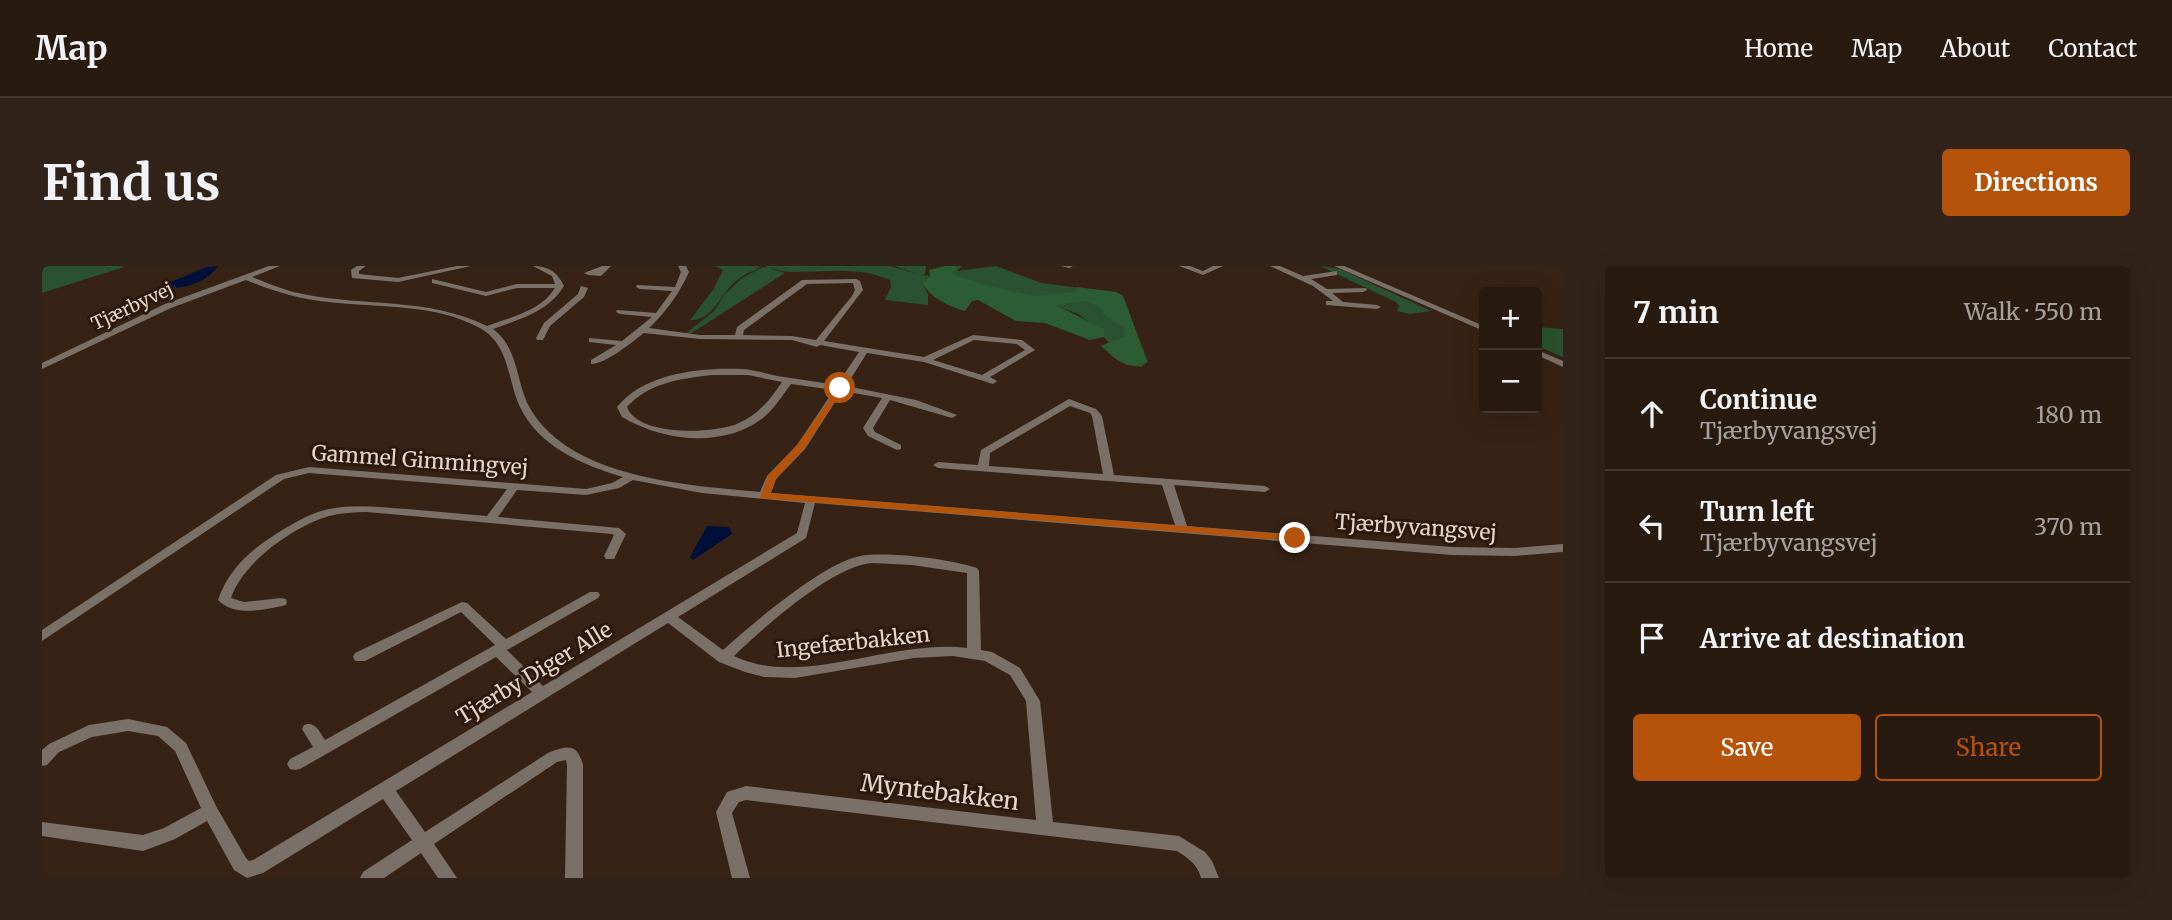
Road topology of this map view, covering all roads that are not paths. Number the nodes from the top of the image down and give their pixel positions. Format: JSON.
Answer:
{"nodes":[{"id":1,"x":276,"y":266,"type":"edge"},
{"id":2,"x":362,"y":266,"type":"edge"},
{"id":3,"x":467,"y":266,"type":"edge"},
{"id":4,"x":537,"y":266,"type":"edge"},
{"id":5,"x":557,"y":266,"type":"edge"},
{"id":6,"x":682,"y":266,"type":"edge"},
{"id":7,"x":1183,"y":266,"type":"edge"},
{"id":8,"x":1220,"y":266,"type":"edge"},
{"id":9,"x":1277,"y":266,"type":"edge"},
{"id":10,"x":1346,"y":266,"type":"edge"},
{"id":11,"x":546,"y":270,"type":"junction"},
{"id":12,"x":1336,"y":270,"type":"edge"},
{"id":13,"x":245,"y":277,"type":"junction"},
{"id":14,"x":1304,"y":278,"type":"junction"},
{"id":15,"x":435,"y":281,"type":"dead end"},
{"id":16,"x":1377,"y":281,"type":"junction"},
{"id":17,"x":560,"y":286,"type":"junction"},
{"id":18,"x":640,"y":287,"type":"dead end"},
{"id":19,"x":584,"y":288,"type":"dead end"},
{"id":20,"x":676,"y":289,"type":"junction"},
{"id":21,"x":1363,"y":290,"type":"dead end"},
{"id":22,"x":1326,"y":291,"type":"junction"},
{"id":23,"x":1329,"y":303,"type":"dead end"},
{"id":24,"x":1340,"y":304,"type":"junction"},
{"id":25,"x":537,"y":307,"type":"junction"},
{"id":26,"x":1377,"y":307,"type":"dead end"},
{"id":27,"x":562,"y":310,"type":"junction"},
{"id":28,"x":620,"y":312,"type":"dead end"},
{"id":29,"x":656,"y":315,"type":"junction"},
{"id":30,"x":1479,"y":327,"type":"edge"},
{"id":31,"x":486,"y":328,"type":"junction"},
{"id":32,"x":643,"y":330,"type":"junction"},
{"id":33,"x":739,"y":337,"type":"junction"},
{"id":34,"x":540,"y":338,"type":"dead end"},
{"id":35,"x":592,"y":340,"type":"dead end"},
{"id":36,"x":625,"y":344,"type":"junction"},
{"id":37,"x":817,"y":344,"type":"junction"},
{"id":38,"x":864,"y":351,"type":"junction"},
{"id":39,"x":1542,"y":354,"type":"edge"},
{"id":40,"x":925,"y":360,"type":"junction"},
{"id":41,"x":594,"y":362,"type":"dead end"},
{"id":42,"x":1563,"y":364,"type":"edge"},
{"id":43,"x":42,"y":366,"type":"edge"},
{"id":44,"x":788,"y":381,"type":"junction"},
{"id":45,"x":840,"y":388,"type":"junction"},
{"id":46,"x":888,"y":396,"type":"junction"},
{"id":47,"x":952,"y":415,"type":"dead end"},
{"id":48,"x":897,"y":447,"type":"dead end"},
{"id":49,"x":938,"y":465,"type":"dead end"},
{"id":50,"x":983,"y":468,"type":"junction"},
{"id":51,"x":631,"y":477,"type":"junction"},
{"id":52,"x":1109,"y":478,"type":"junction"},
{"id":53,"x":1167,"y":482,"type":"junction"},
{"id":54,"x":514,"y":486,"type":"junction"},
{"id":55,"x":1265,"y":489,"type":"dead end"},
{"id":56,"x":764,"y":495,"type":"junction"},
{"id":57,"x":811,"y":499,"type":"junction"},
{"id":58,"x":491,"y":519,"type":"junction"},
{"id":59,"x":1182,"y":529,"type":"junction"},
{"id":60,"x":601,"y":545,"type":"dead end"},
{"id":61,"x":1563,"y":548,"type":"edge"},
{"id":62,"x":594,"y":595,"type":"dead end"},
{"id":63,"x":281,"y":602,"type":"dead end"},
{"id":64,"x":669,"y":616,"type":"junction"},
{"id":65,"x":42,"y":636,"type":"edge"},
{"id":66,"x":502,"y":648,"type":"junction"},
{"id":67,"x":974,"y":651,"type":"junction"},
{"id":68,"x":360,"y":657,"type":"dead end"},
{"id":69,"x":724,"y":658,"type":"junction"},
{"id":70,"x":542,"y":693,"type":"junction"},
{"id":71,"x":309,"y":729,"type":"dead end"},
{"id":72,"x":322,"y":748,"type":"junction"},
{"id":73,"x":42,"y":760,"type":"edge"},
{"id":74,"x":295,"y":764,"type":"dead end"},
{"id":75,"x":385,"y":789,"type":"junction"},
{"id":76,"x":210,"y":811,"type":"junction"},
{"id":77,"x":1045,"y":829,"type":"junction"},
{"id":78,"x":42,"y":830,"type":"edge"},
{"id":79,"x":421,"y":843,"type":"junction"},
{"id":80,"x":369,"y":878,"type":"edge"},
{"id":81,"x":448,"y":878,"type":"edge"},
{"id":82,"x":574,"y":878,"type":"edge"},
{"id":83,"x":741,"y":878,"type":"edge"},
{"id":84,"x":1210,"y":878,"type":"edge"}],
"edges":[{"from":1,"to":13,"type":"street","name":"Tjærbyvej"},
{"from":2,"to":3,"type":"street"},
{"from":4,"to":11,"type":"street"},
{"from":5,"to":11,"type":"street"},
{"from":6,"to":20,"type":"street"},
{"from":7,"to":8,"type":"street"},
{"from":9,"to":14,"type":"street"},
{"from":10,"to":16,"type":"street"},
{"from":11,"to":17,"type":"street"},
{"from":12,"to":14,"type":"street"},
{"from":12,"to":16,"type":"street"},
{"from":13,"to":31,"type":"street","name":"Tjærbyvangsvej"},
{"from":13,"to":43,"type":"street","name":"Tjærbyvej"},
{"from":14,"to":22,"type":"street"},
{"from":15,"to":17,"type":"street"},
{"from":16,"to":30,"type":"street"},
{"from":17,"to":25,"type":"street"},
{"from":18,"to":20,"type":"street"},
{"from":19,"to":27,"type":"street"},
{"from":20,"to":29,"type":"street"},
{"from":21,"to":22,"type":"street"},
{"from":22,"to":24,"type":"street"},
{"from":23,"to":24,"type":"street"},
{"from":24,"to":26,"type":"street"},
{"from":25,"to":27,"type":"street"},
{"from":25,"to":31,"type":"street"},
{"from":27,"to":34,"type":"street"},
{"from":28,"to":29,"type":"street"},
{"from":29,"to":32,"type":"street"},
{"from":31,"to":51,"type":"street","name":"Tjærbyvangsvej"},
{"from":32,"to":33,"type":"street"},
{"from":32,"to":36,"type":"street"},
{"from":33,"to":37,"type":"street"},
{"from":33,"to":37,"type":"street"},
{"from":35,"to":36,"type":"street"},
{"from":36,"to":41,"type":"street"},
{"from":37,"to":38,"type":"street"},
{"from":38,"to":40,"type":"street"},
{"from":38,"to":45,"type":"street"},
{"from":39,"to":42,"type":"street"},
{"from":40,"to":40,"type":"street"},
{"from":44,"to":44,"type":"street"},
{"from":44,"to":45,"type":"street"},
{"from":45,"to":46,"type":"street"},
{"from":45,"to":56,"type":"street"},
{"from":46,"to":47,"type":"street"},
{"from":46,"to":48,"type":"street"},
{"from":49,"to":50,"type":"street"},
{"from":50,"to":52,"type":"street"},
{"from":50,"to":52,"type":"street"},
{"from":51,"to":54,"type":"street","name":"Gammel Gimmingvej"},
{"from":51,"to":56,"type":"street","name":"Tjærbyvangsvej"},
{"from":52,"to":53,"type":"street"},
{"from":53,"to":55,"type":"street"},
{"from":53,"to":59,"type":"street"},
{"from":54,"to":58,"type":"street"},
{"from":54,"to":65,"type":"street","name":"Gammel Gimmingvej"},
{"from":56,"to":57,"type":"street","name":"Tjærbyvangsvej"},
{"from":57,"to":59,"type":"street","name":"Tjærbyvangsvej"},
{"from":57,"to":64,"type":"street","name":"Tjærby Diger Alle"},
{"from":58,"to":60,"type":"street"},
{"from":58,"to":63,"type":"street"},
{"from":59,"to":61,"type":"street","name":"Tjærbyvangsvej"},
{"from":62,"to":66,"type":"street"},
{"from":64,"to":69,"type":"street","name":"Ingefærbakken"},
{"from":64,"to":70,"type":"street","name":"Tjærby Diger Alle"},
{"from":66,"to":68,"type":"street"},
{"from":66,"to":70,"type":"street"},
{"from":66,"to":72,"type":"street"},
{"from":67,"to":69,"type":"street","name":"Ingefærbakken"},
{"from":67,"to":69,"type":"street"},
{"from":67,"to":77,"type":"street","name":"Ingefærbakken"},
{"from":70,"to":75,"type":"street","name":"Tjærby Diger Alle"},
{"from":71,"to":72,"type":"street"},
{"from":72,"to":74,"type":"street"},
{"from":73,"to":76,"type":"street"},
{"from":75,"to":76,"type":"street","name":"Tjærby Diger Alle"},
{"from":75,"to":79,"type":"street"},
{"from":76,"to":78,"type":"street"},
{"from":77,"to":83,"type":"street","name":"Myntebakken"},
{"from":77,"to":84,"type":"street","name":"Myntebakken"},
{"from":79,"to":80,"type":"street"},
{"from":79,"to":81,"type":"street"},
{"from":79,"to":82,"type":"street"}]}
